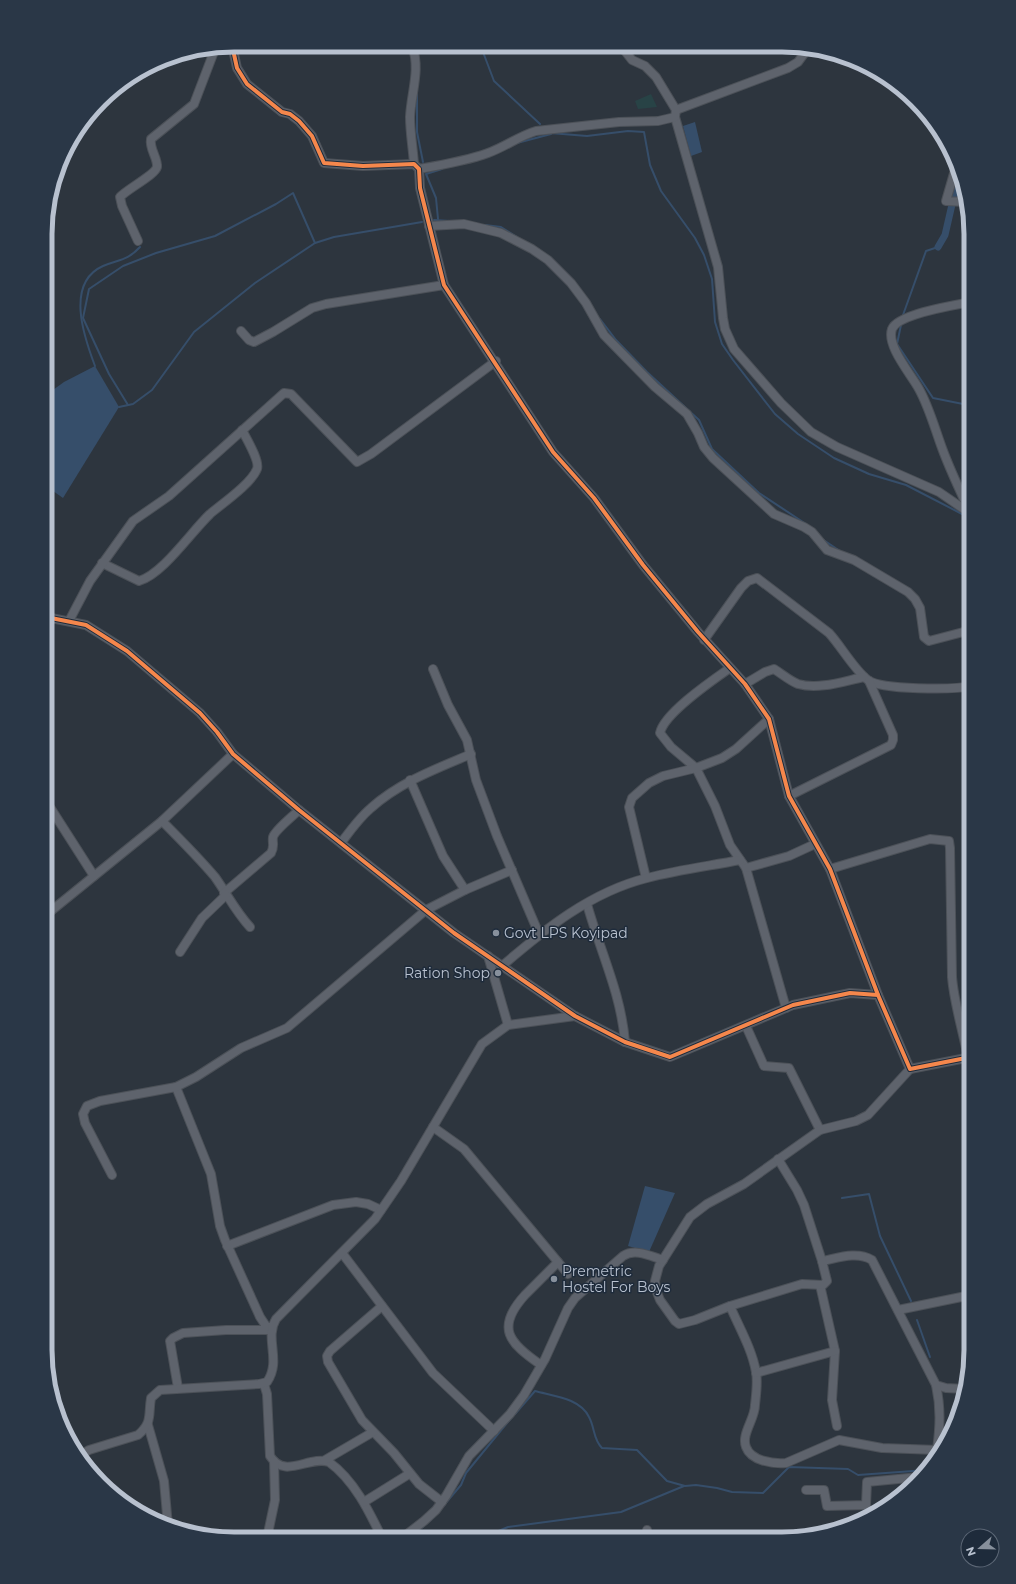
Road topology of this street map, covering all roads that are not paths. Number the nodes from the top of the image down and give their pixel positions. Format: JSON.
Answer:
{"nodes":[{"id":1,"x":234,"y":52,"type":"edge"},
{"id":2,"x":415,"y":52,"type":"edge"},
{"id":3,"x":626,"y":52,"type":"edge"},
{"id":4,"x":213,"y":54,"type":"edge"},
{"id":5,"x":804,"y":54,"type":"edge"},
{"id":6,"x":675,"y":114,"type":"junction"},
{"id":7,"x":416,"y":166,"type":"junction"},
{"id":8,"x":954,"y":176,"type":"edge"},
{"id":9,"x":960,"y":202,"type":"edge"},
{"id":10,"x":429,"y":226,"type":"junction"},
{"id":11,"x":138,"y":241,"type":"dead end"},
{"id":12,"x":444,"y":285,"type":"junction"},
{"id":13,"x":964,"y":303,"type":"edge"},
{"id":14,"x":241,"y":330,"type":"dead end"},
{"id":15,"x":496,"y":361,"type":"junction"},
{"id":16,"x":242,"y":430,"type":"junction"},
{"id":17,"x":964,"y":500,"type":"edge"},
{"id":18,"x":964,"y":510,"type":"edge"},
{"id":19,"x":102,"y":563,"type":"junction"},
{"id":20,"x":52,"y":618,"type":"edge"},
{"id":21,"x":70,"y":621,"type":"junction"},
{"id":22,"x":964,"y":632,"type":"edge"},
{"id":23,"x":704,"y":640,"type":"junction"},
{"id":24,"x":730,"y":668,"type":"junction"},
{"id":25,"x":433,"y":669,"type":"dead end"},
{"id":26,"x":867,"y":679,"type":"junction"},
{"id":27,"x":746,"y":684,"type":"junction"},
{"id":28,"x":964,"y":687,"type":"edge"},
{"id":29,"x":769,"y":719,"type":"junction"},
{"id":30,"x":233,"y":754,"type":"junction"},
{"id":31,"x":471,"y":754,"type":"junction"},
{"id":32,"x":696,"y":768,"type":"junction"},
{"id":33,"x":410,"y":780,"type":"junction"},
{"id":34,"x":789,"y":796,"type":"junction"},
{"id":35,"x":52,"y":810,"type":"edge"},
{"id":36,"x":299,"y":810,"type":"junction"},
{"id":37,"x":162,"y":821,"type":"junction"},
{"id":38,"x":341,"y":843,"type":"junction"},
{"id":39,"x":815,"y":844,"type":"junction"},
{"id":40,"x":740,"y":860,"type":"junction"},
{"id":41,"x":746,"y":868,"type":"junction"},
{"id":42,"x":830,"y":869,"type":"junction"},
{"id":43,"x":512,"y":870,"type":"junction"},
{"id":44,"x":94,"y":876,"type":"junction"},
{"id":45,"x":646,"y":878,"type":"junction"},
{"id":46,"x":464,"y":890,"type":"junction"},
{"id":47,"x":225,"y":894,"type":"junction"},
{"id":48,"x":587,"y":904,"type":"junction"},
{"id":49,"x":52,"y":910,"type":"edge"},
{"id":50,"x":426,"y":910,"type":"junction"},
{"id":51,"x":250,"y":927,"type":"dead end"},
{"id":52,"x":538,"y":934,"type":"junction"},
{"id":53,"x":180,"y":952,"type":"dead end"},
{"id":54,"x":488,"y":956,"type":"junction"},
{"id":55,"x":502,"y":966,"type":"junction"},
{"id":56,"x":878,"y":995,"type":"junction"},
{"id":57,"x":786,"y":1008,"type":"junction"},
{"id":58,"x":575,"y":1016,"type":"junction"},
{"id":59,"x":508,"y":1025,"type":"junction"},
{"id":60,"x":746,"y":1026,"type":"junction"},
{"id":61,"x":964,"y":1036,"type":"edge"},
{"id":62,"x":625,"y":1042,"type":"junction"},
{"id":63,"x":964,"y":1059,"type":"edge"},
{"id":64,"x":910,"y":1069,"type":"junction"},
{"id":65,"x":176,"y":1087,"type":"junction"},
{"id":66,"x":433,"y":1128,"type":"junction"},
{"id":67,"x":820,"y":1130,"type":"junction"},
{"id":68,"x":778,"y":1159,"type":"junction"},
{"id":69,"x":112,"y":1174,"type":"dead end"},
{"id":70,"x":381,"y":1210,"type":"junction"},
{"id":71,"x":227,"y":1246,"type":"junction"},
{"id":72,"x":342,"y":1253,"type":"junction"},
{"id":73,"x":663,"y":1260,"type":"junction"},
{"id":74,"x":822,"y":1261,"type":"junction"},
{"id":75,"x":558,"y":1262,"type":"junction"},
{"id":76,"x":568,"y":1274,"type":"dead end"},
{"id":77,"x":820,"y":1285,"type":"junction"},
{"id":78,"x":964,"y":1296,"type":"edge"},
{"id":79,"x":382,"y":1306,"type":"junction"},
{"id":80,"x":730,"y":1306,"type":"junction"},
{"id":81,"x":898,"y":1310,"type":"junction"},
{"id":82,"x":272,"y":1329,"type":"junction"},
{"id":83,"x":834,"y":1351,"type":"junction"},
{"id":84,"x":541,"y":1365,"type":"junction"},
{"id":85,"x":756,"y":1373,"type":"junction"},
{"id":86,"x":264,"y":1384,"type":"junction"},
{"id":87,"x":936,"y":1385,"type":"junction"},
{"id":88,"x":178,"y":1388,"type":"junction"},
{"id":89,"x":959,"y":1389,"type":"edge"},
{"id":90,"x":148,"y":1425,"type":"junction"},
{"id":91,"x":837,"y":1426,"type":"dead end"},
{"id":92,"x":494,"y":1431,"type":"junction"},
{"id":93,"x":373,"y":1432,"type":"junction"},
{"id":94,"x":938,"y":1444,"type":"edge"},
{"id":95,"x":933,"y":1452,"type":"edge"},
{"id":96,"x":84,"y":1453,"type":"edge"},
{"id":97,"x":325,"y":1460,"type":"junction"},
{"id":98,"x":274,"y":1461,"type":"junction"},
{"id":99,"x":409,"y":1474,"type":"junction"},
{"id":100,"x":912,"y":1478,"type":"edge"},
{"id":101,"x":806,"y":1490,"type":"dead end"},
{"id":102,"x":364,"y":1502,"type":"junction"},
{"id":103,"x":442,"y":1502,"type":"junction"},
{"id":104,"x":167,"y":1519,"type":"edge"},
{"id":105,"x":267,"y":1532,"type":"edge"},
{"id":106,"x":379,"y":1532,"type":"edge"},
{"id":107,"x":410,"y":1532,"type":"edge"}],
"edges":[{"from":1,"to":7,"type":"street"},
{"from":2,"to":7,"type":"street"},
{"from":3,"to":6,"type":"street"},
{"from":4,"to":11,"type":"street"},
{"from":5,"to":6,"type":"street"},
{"from":6,"to":7,"type":"street"},
{"from":6,"to":18,"type":"street"},
{"from":7,"to":10,"type":"street"},
{"from":8,"to":9,"type":"street"},
{"from":10,"to":12,"type":"street"},
{"from":10,"to":22,"type":"street"},
{"from":12,"to":14,"type":"street"},
{"from":12,"to":15,"type":"street"},
{"from":13,"to":17,"type":"street"},
{"from":15,"to":16,"type":"street"},
{"from":15,"to":23,"type":"street"},
{"from":16,"to":19,"type":"street"},
{"from":16,"to":19,"type":"street"},
{"from":19,"to":21,"type":"street"},
{"from":20,"to":21,"type":"street"},
{"from":21,"to":30,"type":"street"},
{"from":23,"to":24,"type":"street"},
{"from":23,"to":26,"type":"street"},
{"from":24,"to":27,"type":"street"},
{"from":24,"to":32,"type":"street"},
{"from":25,"to":31,"type":"street"},
{"from":26,"to":27,"type":"street"},
{"from":26,"to":28,"type":"street"},
{"from":26,"to":34,"type":"street"},
{"from":27,"to":29,"type":"street"},
{"from":29,"to":32,"type":"street"},
{"from":29,"to":34,"type":"street"},
{"from":30,"to":36,"type":"street"},
{"from":30,"to":37,"type":"street"},
{"from":31,"to":33,"type":"street"},
{"from":31,"to":43,"type":"street"},
{"from":32,"to":40,"type":"street"},
{"from":32,"to":45,"type":"street"},
{"from":33,"to":38,"type":"street"},
{"from":33,"to":46,"type":"street"},
{"from":34,"to":39,"type":"street"},
{"from":35,"to":44,"type":"street"},
{"from":36,"to":38,"type":"street"},
{"from":36,"to":47,"type":"street"},
{"from":37,"to":44,"type":"street"},
{"from":37,"to":47,"type":"street"},
{"from":38,"to":50,"type":"street"},
{"from":39,"to":41,"type":"street"},
{"from":39,"to":42,"type":"street"},
{"from":40,"to":41,"type":"street"},
{"from":40,"to":45,"type":"street"},
{"from":41,"to":57,"type":"street"},
{"from":42,"to":56,"type":"street"},
{"from":42,"to":61,"type":"street"},
{"from":43,"to":46,"type":"street"},
{"from":43,"to":52,"type":"street"},
{"from":44,"to":49,"type":"street"},
{"from":45,"to":48,"type":"street"},
{"from":46,"to":50,"type":"street"},
{"from":47,"to":51,"type":"street"},
{"from":47,"to":53,"type":"street"},
{"from":48,"to":52,"type":"street"},
{"from":48,"to":62,"type":"street"},
{"from":50,"to":54,"type":"street"},
{"from":50,"to":65,"type":"street"},
{"from":52,"to":55,"type":"street"},
{"from":54,"to":55,"type":"street"},
{"from":54,"to":59,"type":"street"},
{"from":55,"to":58,"type":"street"},
{"from":56,"to":57,"type":"street"},
{"from":56,"to":64,"type":"street"},
{"from":57,"to":60,"type":"street"},
{"from":58,"to":59,"type":"street"},
{"from":58,"to":62,"type":"street"},
{"from":59,"to":66,"type":"street"},
{"from":60,"to":62,"type":"street"},
{"from":60,"to":67,"type":"street"},
{"from":63,"to":64,"type":"street"},
{"from":64,"to":67,"type":"street"},
{"from":65,"to":69,"type":"street"},
{"from":65,"to":71,"type":"street"},
{"from":66,"to":70,"type":"street"},
{"from":66,"to":75,"type":"street"},
{"from":67,"to":68,"type":"street"},
{"from":68,"to":73,"type":"street"},
{"from":68,"to":74,"type":"street"},
{"from":70,"to":71,"type":"street"},
{"from":70,"to":72,"type":"street"},
{"from":71,"to":82,"type":"street"},
{"from":72,"to":79,"type":"street"},
{"from":72,"to":82,"type":"street"},
{"from":73,"to":80,"type":"street"},
{"from":73,"to":84,"type":"street"},
{"from":74,"to":77,"type":"street"},
{"from":74,"to":81,"type":"street"},
{"from":75,"to":76,"type":"street"},
{"from":75,"to":84,"type":"street"},
{"from":77,"to":80,"type":"street"},
{"from":77,"to":83,"type":"street"},
{"from":78,"to":81,"type":"street"},
{"from":79,"to":92,"type":"street"},
{"from":79,"to":93,"type":"street"},
{"from":80,"to":85,"type":"street"},
{"from":81,"to":87,"type":"street"},
{"from":82,"to":86,"type":"street"},
{"from":82,"to":88,"type":"street"},
{"from":83,"to":85,"type":"street"},
{"from":83,"to":91,"type":"street"},
{"from":84,"to":92,"type":"street"},
{"from":85,"to":95,"type":"street"},
{"from":86,"to":88,"type":"street"},
{"from":86,"to":98,"type":"street"},
{"from":87,"to":89,"type":"street"},
{"from":87,"to":94,"type":"street"},
{"from":88,"to":90,"type":"street"},
{"from":90,"to":96,"type":"street"},
{"from":90,"to":104,"type":"street"},
{"from":92,"to":103,"type":"street"},
{"from":93,"to":97,"type":"street"},
{"from":93,"to":99,"type":"street"},
{"from":97,"to":98,"type":"street"},
{"from":97,"to":102,"type":"street"},
{"from":98,"to":105,"type":"street"},
{"from":99,"to":102,"type":"street"},
{"from":99,"to":103,"type":"street"},
{"from":100,"to":101,"type":"street"},
{"from":102,"to":106,"type":"street"},
{"from":103,"to":107,"type":"street"}]}
